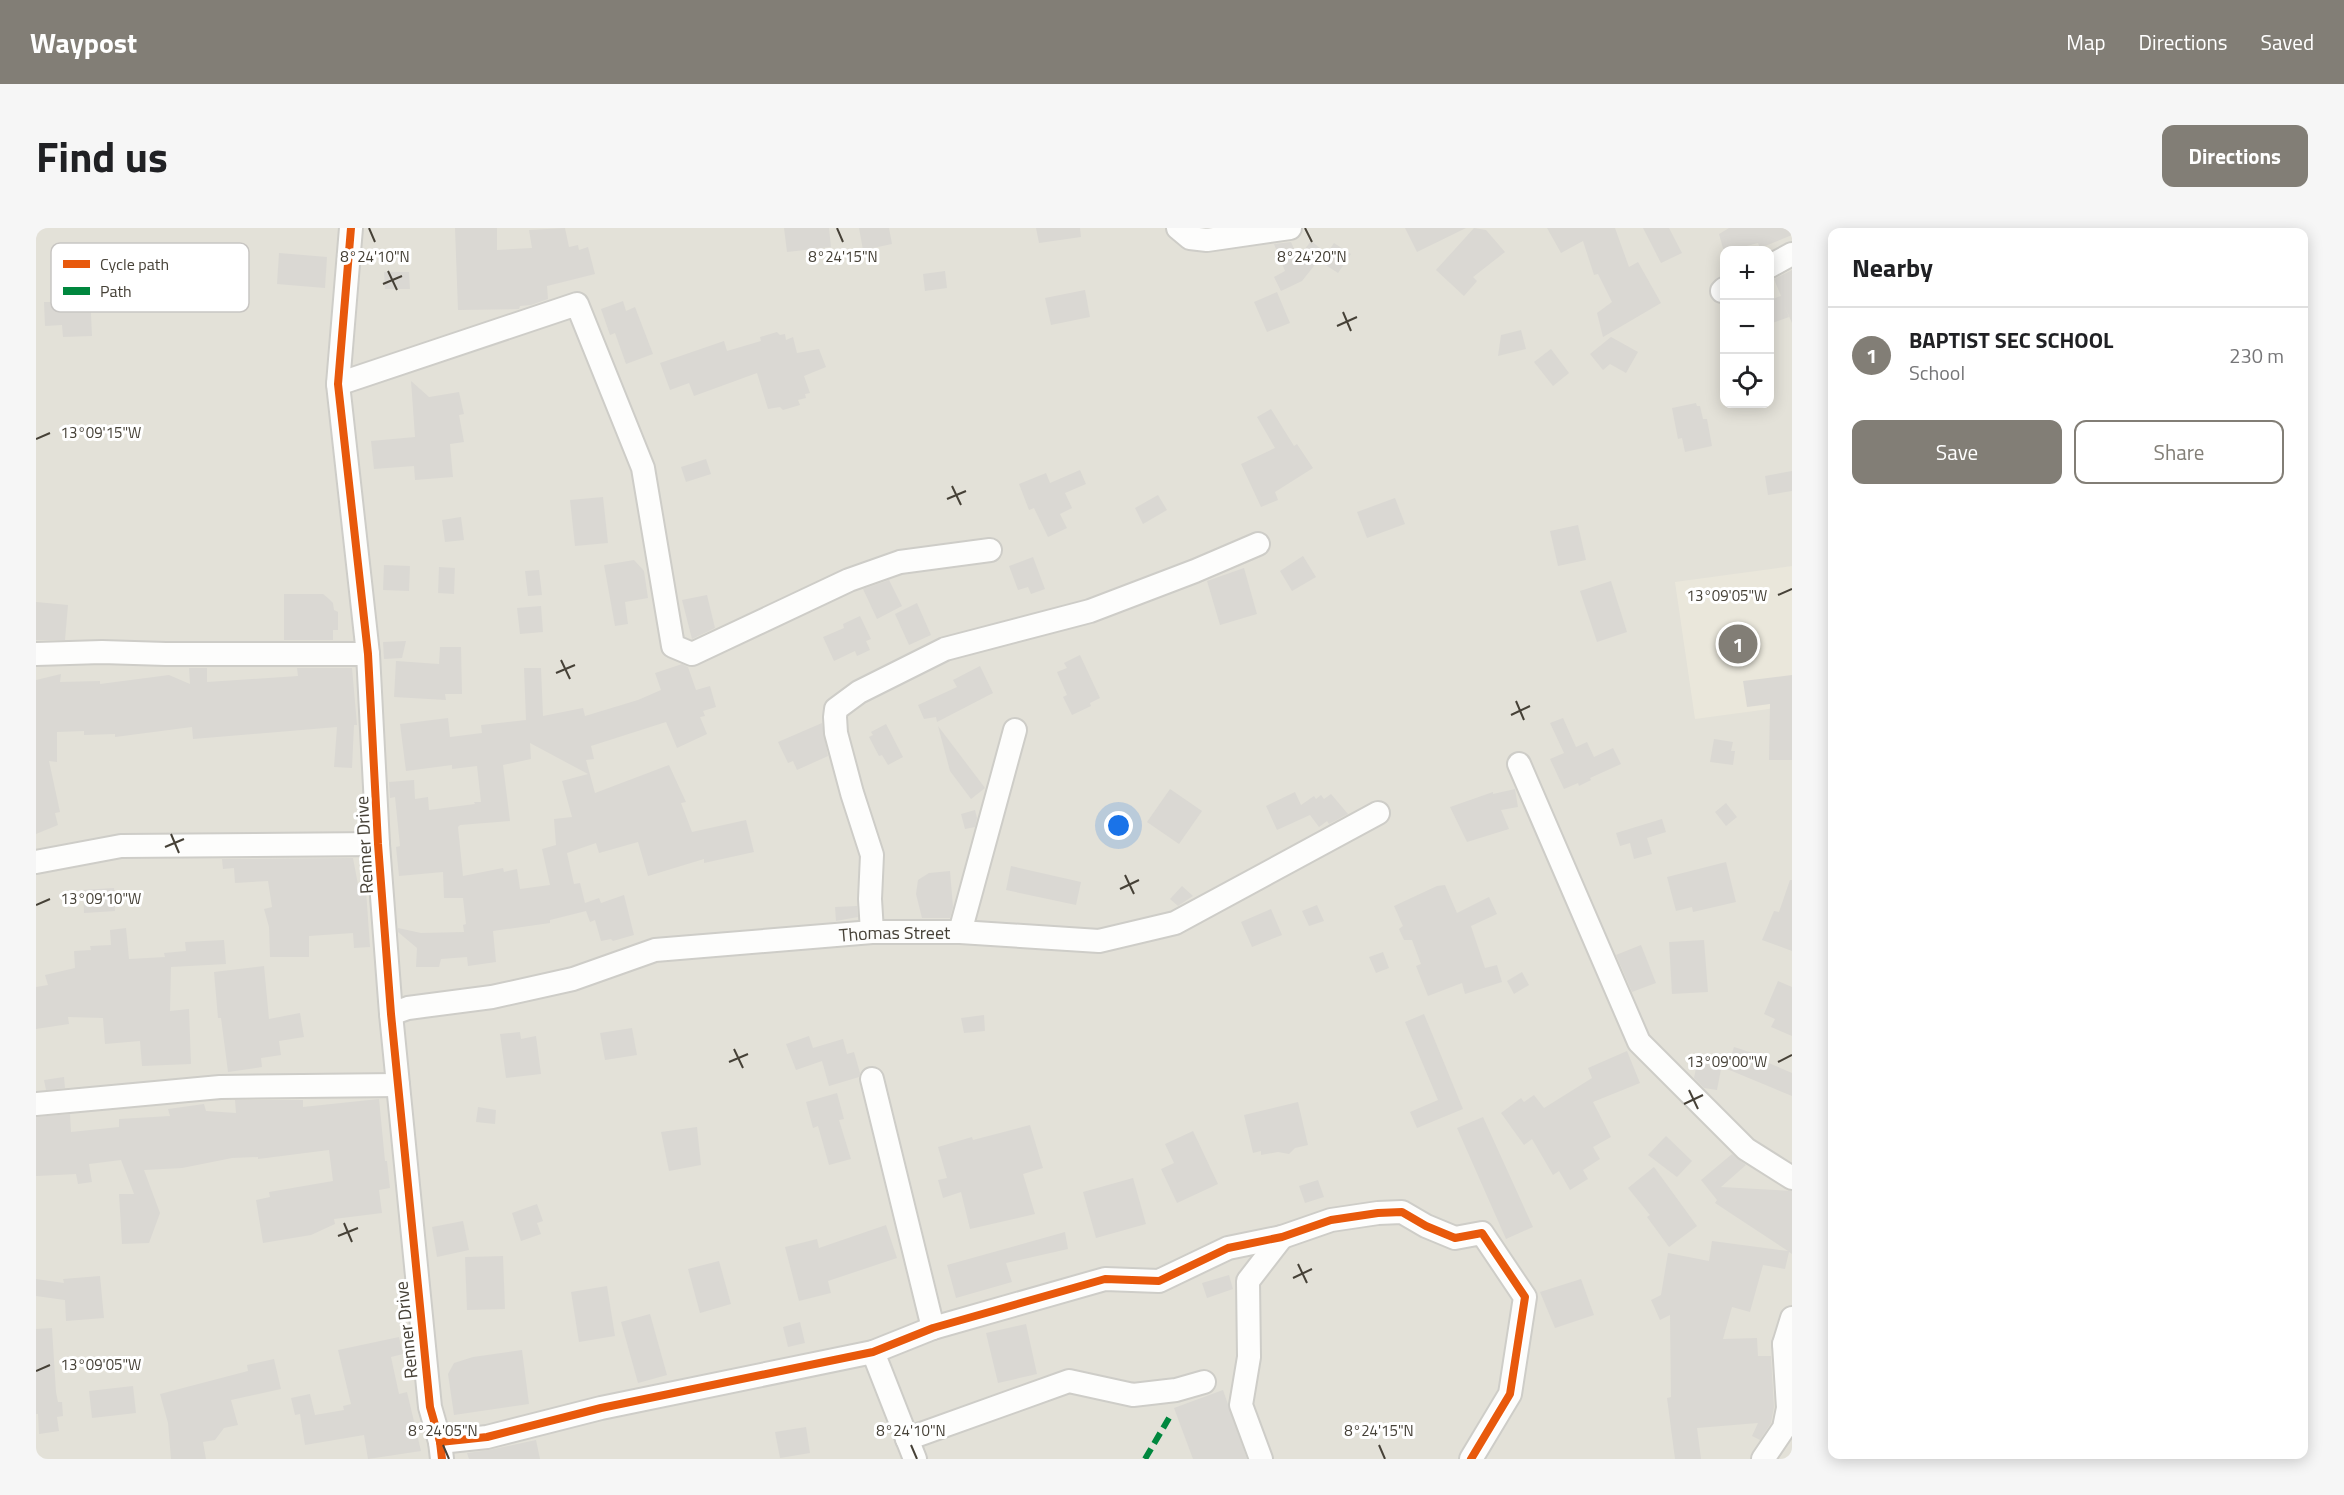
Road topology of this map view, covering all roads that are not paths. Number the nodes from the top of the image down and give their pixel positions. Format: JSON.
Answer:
{"nodes":[{"id":1,"x":351,"y":228,"type":"edge"},
{"id":2,"x":1178,"y":228,"type":"edge"},
{"id":3,"x":1290,"y":228,"type":"edge"},
{"id":4,"x":1792,"y":255,"type":"edge"},
{"id":5,"x":1774,"y":264,"type":"edge"},
{"id":6,"x":338,"y":384,"type":"junction"},
{"id":7,"x":1258,"y":544,"type":"dead end"},
{"id":8,"x":990,"y":550,"type":"dead end"},
{"id":9,"x":36,"y":654,"type":"edge"},
{"id":10,"x":368,"y":654,"type":"junction"},
{"id":11,"x":1015,"y":730,"type":"dead end"},
{"id":12,"x":1519,"y":764,"type":"dead end"},
{"id":13,"x":1378,"y":813,"type":"dead end"},
{"id":14,"x":378,"y":844,"type":"junction"},
{"id":15,"x":36,"y":862,"type":"edge"},
{"id":16,"x":872,"y":932,"type":"junction"},
{"id":17,"x":960,"y":932,"type":"junction"},
{"id":18,"x":391,"y":1014,"type":"junction"},
{"id":19,"x":872,"y":1079,"type":"dead end"},
{"id":20,"x":398,"y":1085,"type":"junction"},
{"id":21,"x":36,"y":1104,"type":"edge"},
{"id":22,"x":1792,"y":1178,"type":"edge"},
{"id":23,"x":1282,"y":1238,"type":"junction"},
{"id":24,"x":1792,"y":1318,"type":"edge"},
{"id":25,"x":933,"y":1328,"type":"junction"},
{"id":26,"x":1788,"y":1346,"type":"edge"},
{"id":27,"x":873,"y":1352,"type":"junction"},
{"id":28,"x":1204,"y":1382,"type":"dead end"},
{"id":29,"x":911,"y":1449,"type":"edge"},
{"id":30,"x":441,"y":1450,"type":"edge"},
{"id":31,"x":1261,"y":1459,"type":"edge"},
{"id":32,"x":1471,"y":1459,"type":"edge"},
{"id":33,"x":1763,"y":1459,"type":"edge"}],
"edges":[{"from":1,"to":6,"type":"street","name":"Renner Drive"},
{"from":2,"to":3,"type":"street"},
{"from":4,"to":5,"type":"street"},
{"from":6,"to":8,"type":"street"},
{"from":6,"to":10,"type":"street","name":"Renner Drive"},
{"from":7,"to":16,"type":"street"},
{"from":9,"to":10,"type":"street"},
{"from":10,"to":14,"type":"street","name":"Renner Drive"},
{"from":11,"to":17,"type":"street"},
{"from":12,"to":22,"type":"street"},
{"from":13,"to":17,"type":"street","name":"Thomas Street"},
{"from":14,"to":15,"type":"street"},
{"from":14,"to":18,"type":"street","name":"Renner Drive"},
{"from":16,"to":17,"type":"street","name":"Thomas Street"},
{"from":16,"to":18,"type":"street","name":"Thomas Street"},
{"from":18,"to":20,"type":"street","name":"Renner Drive"},
{"from":19,"to":25,"type":"street"},
{"from":20,"to":21,"type":"street"},
{"from":20,"to":30,"type":"street","name":"Renner Drive"},
{"from":23,"to":25,"type":"street"},
{"from":23,"to":31,"type":"street"},
{"from":23,"to":32,"type":"street"},
{"from":24,"to":26,"type":"street"},
{"from":25,"to":27,"type":"street"},
{"from":26,"to":33,"type":"street"},
{"from":27,"to":29,"type":"street"},
{"from":27,"to":30,"type":"street"},
{"from":28,"to":29,"type":"street"}]}
